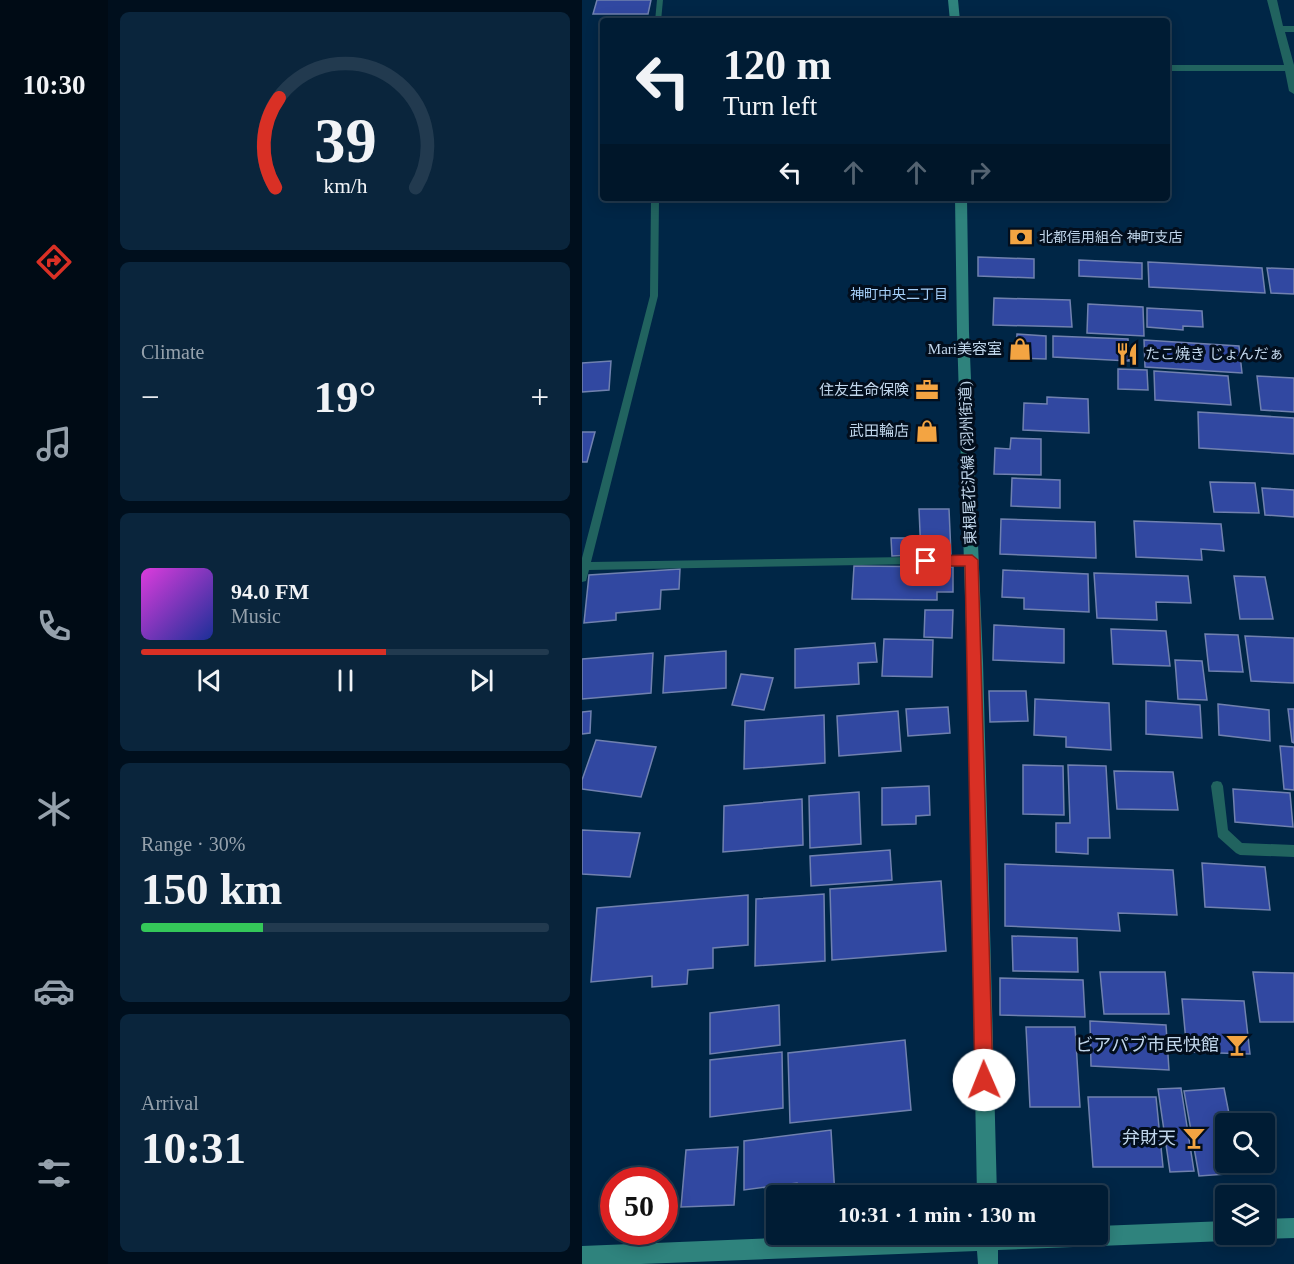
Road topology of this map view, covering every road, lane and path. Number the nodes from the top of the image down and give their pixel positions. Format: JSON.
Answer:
{"nodes":[{"id":1,"x":660,"y":0,"type":"edge"},
{"id":2,"x":953,"y":0,"type":"edge"},
{"id":3,"x":1272,"y":0,"type":"edge"},
{"id":4,"x":658,"y":18,"type":"edge"},
{"id":5,"x":955,"y":18,"type":"edge"},
{"id":6,"x":1294,"y":29,"type":"edge"},
{"id":7,"x":1278,"y":30,"type":"junction"},
{"id":8,"x":1170,"y":68,"type":"edge"},
{"id":9,"x":1292,"y":68,"type":"edge"},
{"id":10,"x":1294,"y":91,"type":"edge"},
{"id":11,"x":655,"y":201,"type":"edge"},
{"id":12,"x":961,"y":201,"type":"edge"},
{"id":13,"x":972,"y":560,"type":"junction"},
{"id":14,"x":585,"y":566,"type":"junction"},
{"id":15,"x":582,"y":578,"type":"edge"},
{"id":16,"x":1217,"y":786,"type":"dead end"},
{"id":17,"x":1294,"y":850,"type":"edge"},
{"id":18,"x":987,"y":1185,"type":"edge"},
{"id":19,"x":1294,"y":1228,"type":"edge"},
{"id":20,"x":1275,"y":1229,"type":"edge"},
{"id":21,"x":1215,"y":1231,"type":"edge"},
{"id":22,"x":1108,"y":1234,"type":"edge"},
{"id":23,"x":830,"y":1245,"type":"edge"},
{"id":24,"x":987,"y":1245,"type":"edge"},
{"id":25,"x":582,"y":1256,"type":"edge"},
{"id":26,"x":988,"y":1264,"type":"edge"}],
"edges":[{"from":1,"to":4,"type":"lane"},
{"from":2,"to":5,"type":"main road"},
{"from":3,"to":7,"type":"street"},
{"from":6,"to":7,"type":"street"},
{"from":7,"to":9,"type":"street"},
{"from":8,"to":9,"type":"street"},
{"from":9,"to":10,"type":"street"},
{"from":11,"to":14,"type":"lane"},
{"from":12,"to":13,"type":"main road","name":"東根尾花沢線 (羽州街道)"},
{"from":13,"to":14,"type":"lane"},
{"from":13,"to":18,"type":"main road","name":"東根尾花沢線 (羽州街道)"},
{"from":14,"to":15,"type":"lane"},
{"from":16,"to":17,"type":"lane"},
{"from":19,"to":20,"type":"main road"},
{"from":21,"to":22,"type":"main road"},
{"from":23,"to":25,"type":"main road"},
{"from":24,"to":26,"type":"main road"}]}
